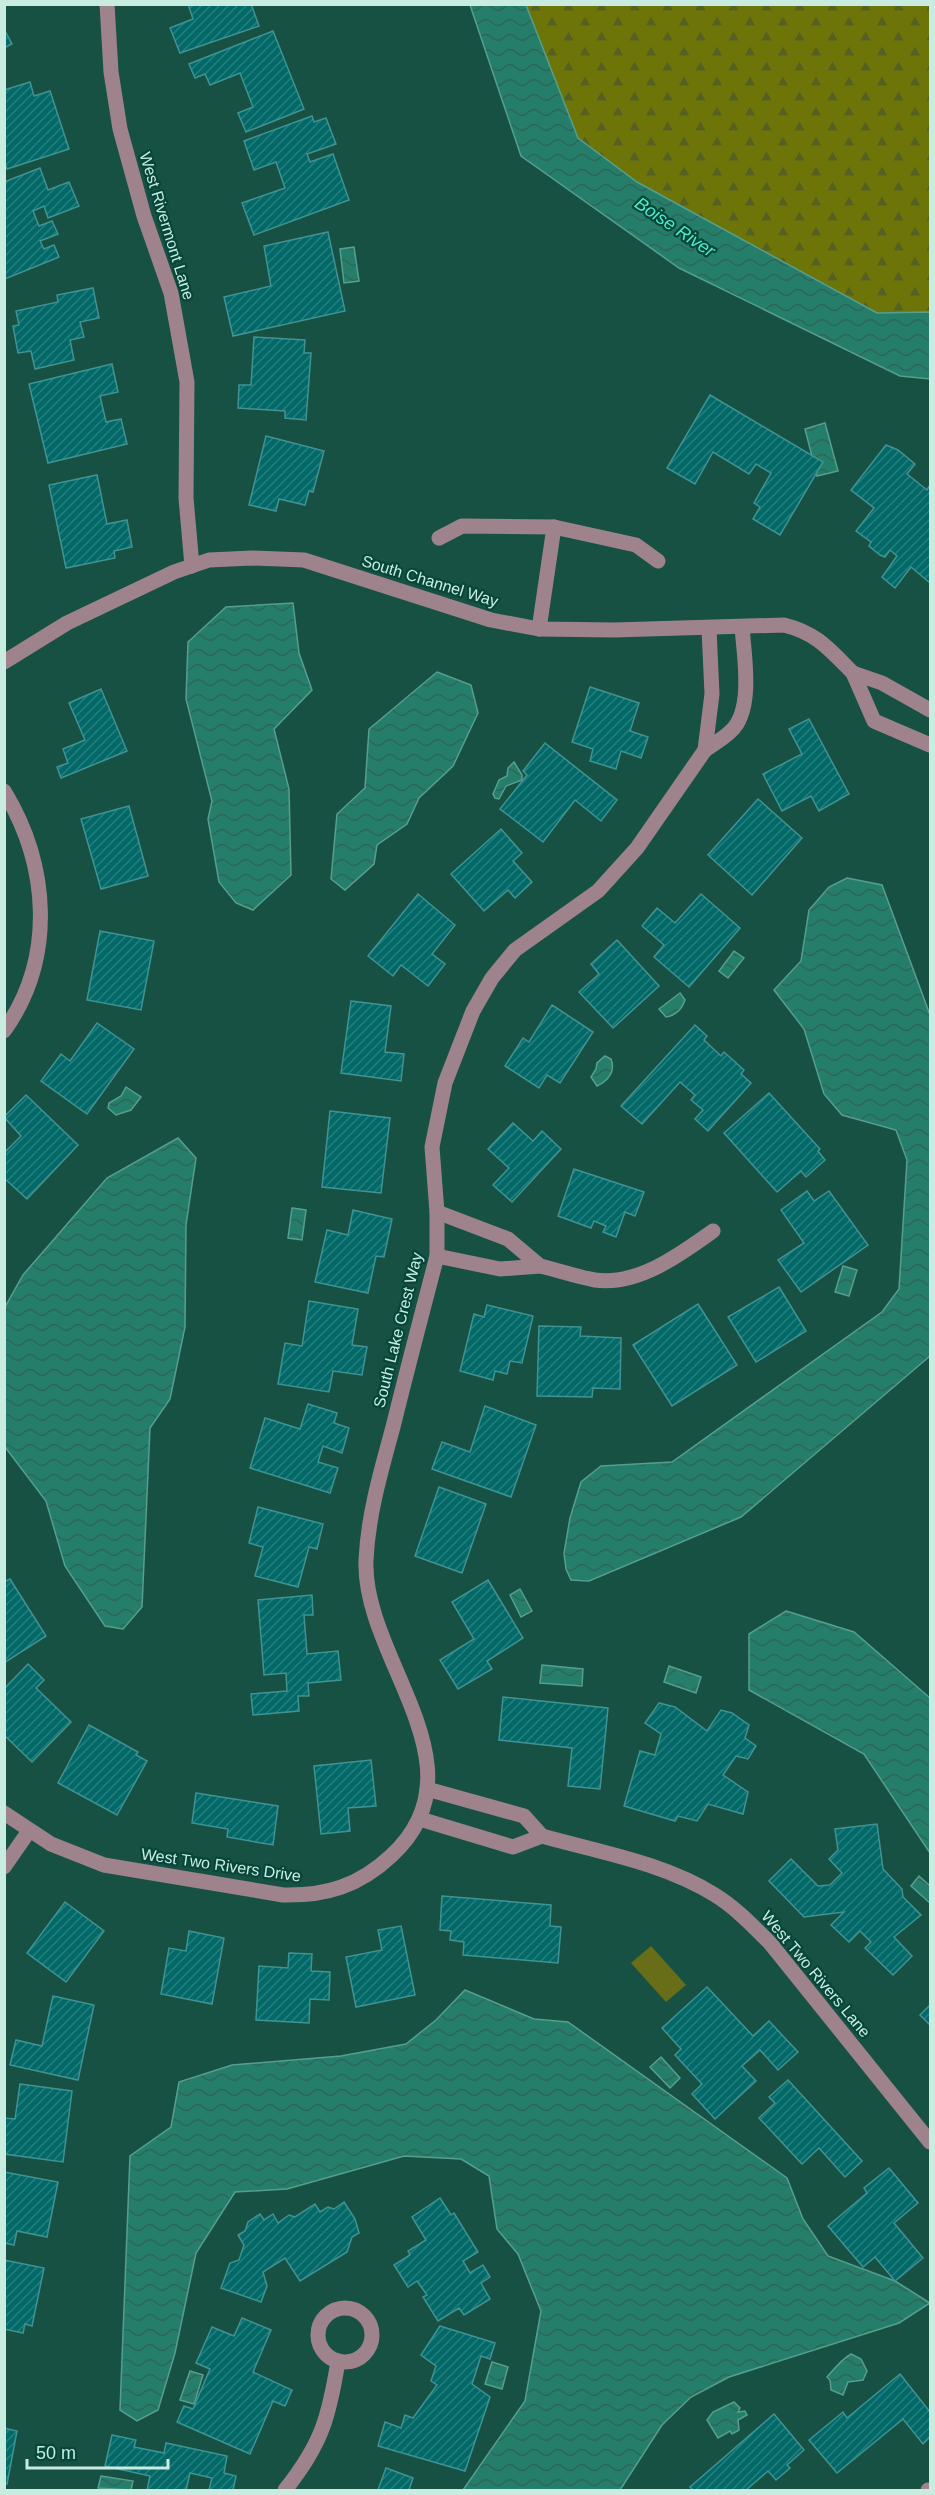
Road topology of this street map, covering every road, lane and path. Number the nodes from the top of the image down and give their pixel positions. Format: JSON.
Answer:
{"nodes":[{"id":1,"x":107,"y":4,"type":"edge"},
{"id":2,"x":554,"y":527,"type":"junction"},
{"id":3,"x":439,"y":538,"type":"dead end"},
{"id":4,"x":658,"y":561,"type":"dead end"},
{"id":5,"x":192,"y":566,"type":"junction"},
{"id":6,"x":742,"y":627,"type":"junction"},
{"id":7,"x":539,"y":629,"type":"junction"},
{"id":8,"x":709,"y":629,"type":"junction"},
{"id":9,"x":4,"y":662,"type":"edge"},
{"id":10,"x":854,"y":673,"type":"junction"},
{"id":11,"x":930,"y":710,"type":"edge"},
{"id":12,"x":930,"y":745,"type":"edge"},
{"id":13,"x":705,"y":750,"type":"junction"},
{"id":14,"x":4,"y":792,"type":"edge"},
{"id":15,"x":4,"y":1031,"type":"edge"},
{"id":16,"x":437,"y":1212,"type":"junction"},
{"id":17,"x":713,"y":1231,"type":"dead end"},
{"id":18,"x":437,"y":1256,"type":"junction"},
{"id":19,"x":540,"y":1266,"type":"junction"},
{"id":20,"x":402,"y":1683,"type":"joint"},
{"id":21,"x":427,"y":1789,"type":"junction"},
{"id":22,"x":4,"y":1813,"type":"edge"},
{"id":23,"x":420,"y":1819,"type":"junction"},
{"id":24,"x":29,"y":1831,"type":"junction"},
{"id":25,"x":542,"y":1836,"type":"junction"},
{"id":26,"x":4,"y":1867,"type":"edge"},
{"id":27,"x":930,"y":2142,"type":"edge"},
{"id":28,"x":338,"y":2361,"type":"dead end"},
{"id":29,"x":285,"y":2490,"type":"edge"}],
"edges":[{"from":1,"to":5,"type":"street","name":"West Rivermont Lane"},
{"from":2,"to":3,"type":"street"},
{"from":2,"to":4,"type":"street"},
{"from":2,"to":7,"type":"street"},
{"from":5,"to":7,"type":"street","name":"South Channel Way"},
{"from":5,"to":9,"type":"street","name":"South Channel Way"},
{"from":6,"to":8,"type":"street","name":"South Channel Way"},
{"from":6,"to":10,"type":"street","name":"South Channel Way"},
{"from":6,"to":13,"type":"street","name":"South Lake Crest Way"},
{"from":7,"to":8,"type":"street","name":"South Channel Way"},
{"from":8,"to":13,"type":"street","name":"South Lake Crest Way"},
{"from":10,"to":11,"type":"street","name":"South Channel Way"},
{"from":10,"to":12,"type":"street","name":"South Channel Way"},
{"from":13,"to":16,"type":"street","name":"South Lake Crest Way"},
{"from":14,"to":15,"type":"street"},
{"from":16,"to":18,"type":"street","name":"South Lake Crest Way"},
{"from":16,"to":19,"type":"street"},
{"from":17,"to":19,"type":"street"},
{"from":18,"to":19,"type":"street"},
{"from":18,"to":20,"type":"street","name":"South Lake Crest Way"},
{"from":20,"to":21,"type":"street","name":"West Two Rivers Drive"},
{"from":21,"to":23,"type":"street","name":"West Two Rivers Drive"},
{"from":21,"to":25,"type":"street","name":"West Two Rivers Lane"},
{"from":22,"to":24,"type":"street","name":"West Two Rivers Drive"},
{"from":23,"to":24,"type":"street","name":"West Two Rivers Drive"},
{"from":23,"to":25,"type":"street"},
{"from":24,"to":26,"type":"street"},
{"from":25,"to":27,"type":"street","name":"West Two Rivers Lane"},
{"from":28,"to":29,"type":"street"}]}
